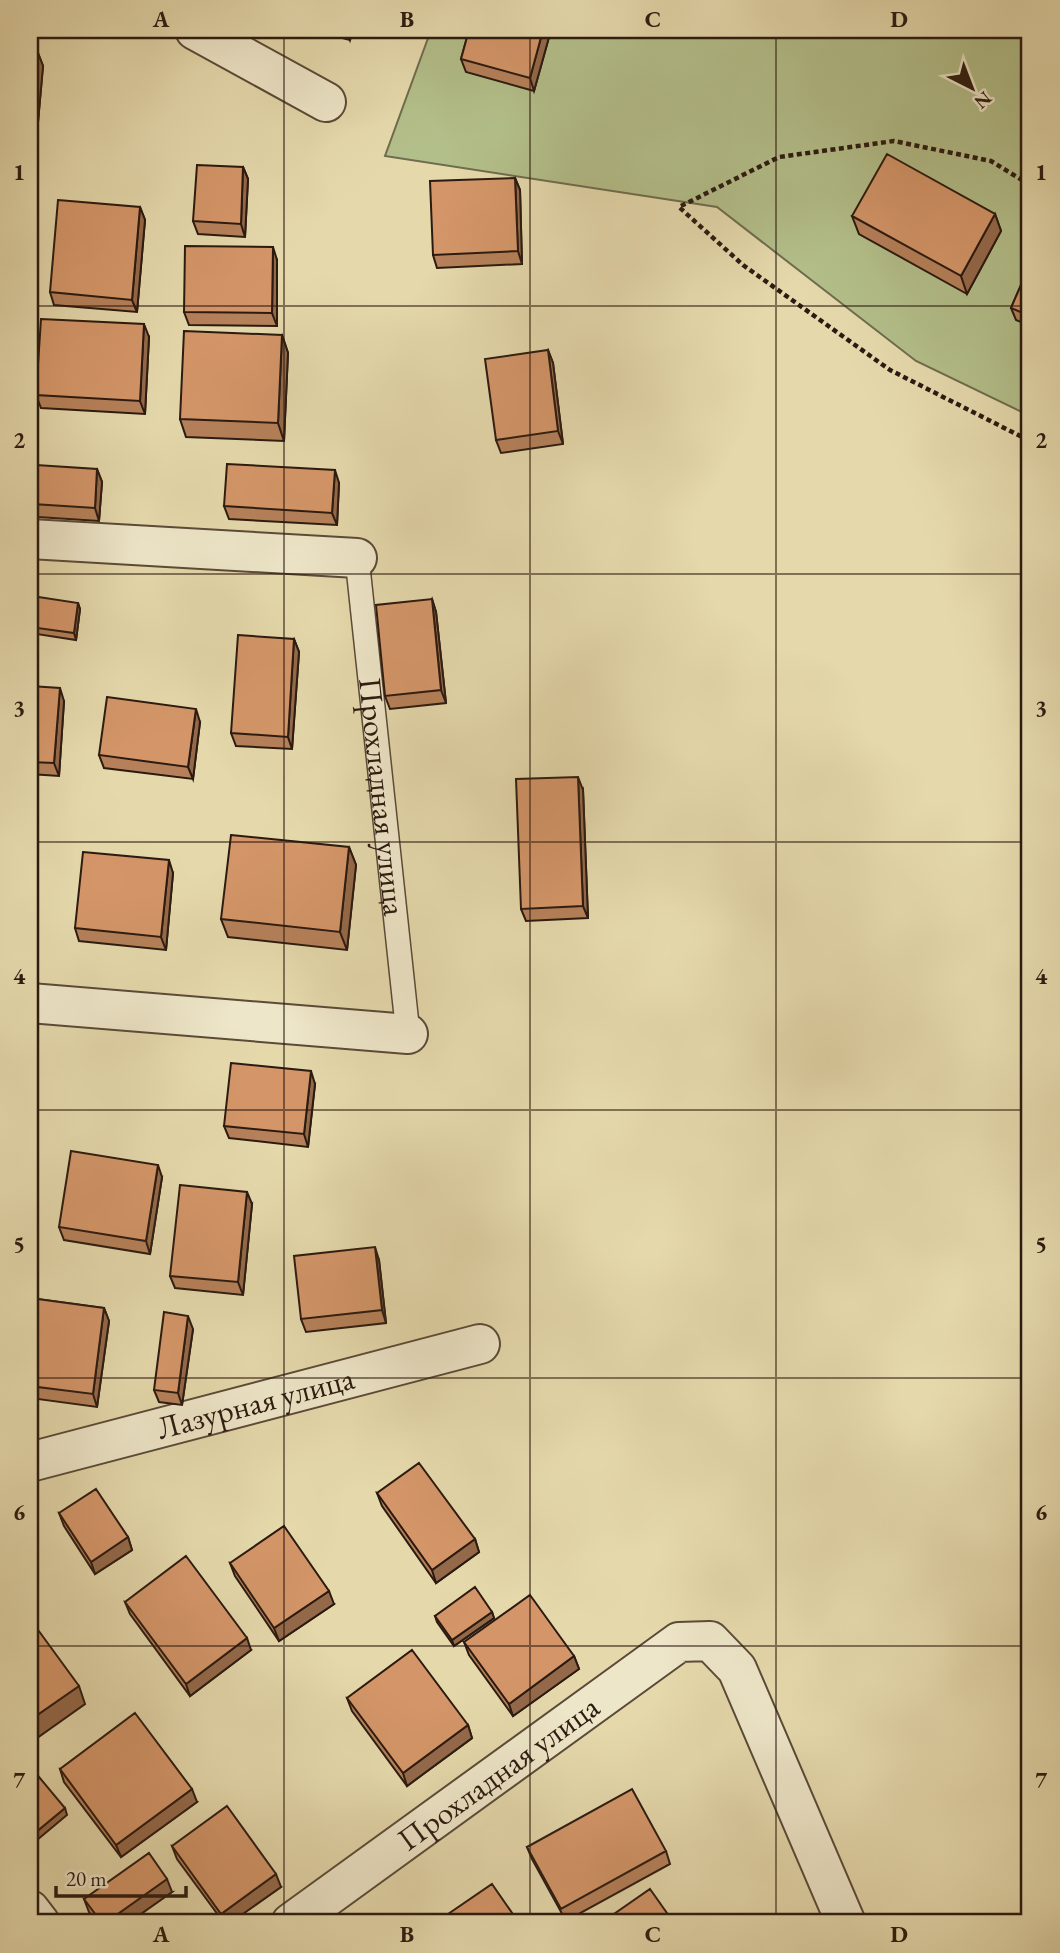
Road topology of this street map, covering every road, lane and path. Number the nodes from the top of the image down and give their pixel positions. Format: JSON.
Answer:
{"nodes":[{"id":1,"x":195,"y":30,"type":"edge"},
{"id":2,"x":326,"y":102,"type":"dead end"},
{"id":3,"x":1030,"y":185,"type":"edge"},
{"id":4,"x":1030,"y":441,"type":"edge"},
{"id":5,"x":30,"y":539,"type":"edge"},
{"id":6,"x":357,"y":558,"type":"joint"},
{"id":7,"x":30,"y":1003,"type":"edge"},
{"id":8,"x":408,"y":1034,"type":"joint"},
{"id":9,"x":480,"y":1344,"type":"dead end"},
{"id":10,"x":30,"y":1462,"type":"edge"},
{"id":11,"x":30,"y":1910,"type":"edge"},
{"id":12,"x":40,"y":1923,"type":"edge"},
{"id":13,"x":291,"y":1923,"type":"edge"},
{"id":14,"x":846,"y":1923,"type":"edge"}],
"edges":[{"from":1,"to":2,"type":"street"},
{"from":3,"to":4,"type":"path"},
{"from":5,"to":6,"type":"street"},
{"from":6,"to":8,"type":"lane","name":"Прохладная улица"},
{"from":7,"to":8,"type":"street"},
{"from":9,"to":10,"type":"street","name":"Лазурная улица"},
{"from":11,"to":12,"type":"street"},
{"from":13,"to":14,"type":"street","name":"Прохладная улица"}]}
